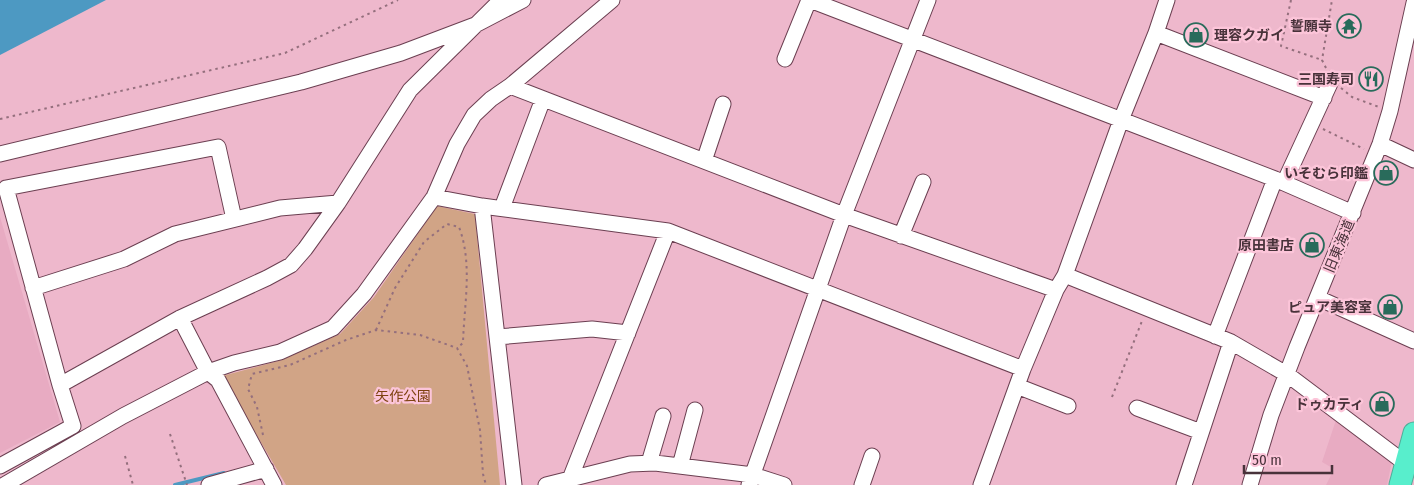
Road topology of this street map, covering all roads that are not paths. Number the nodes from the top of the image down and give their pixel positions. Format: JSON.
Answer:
{"nodes":[{"id":1,"x":500,"y":0,"type":"edge"},
{"id":2,"x":524,"y":0,"type":"edge"},
{"id":3,"x":612,"y":0,"type":"edge"},
{"id":4,"x":810,"y":0,"type":"edge"},
{"id":5,"x":928,"y":0,"type":"edge"},
{"id":6,"x":1167,"y":0,"type":"edge"},
{"id":7,"x":1414,"y":3,"type":"edge"},
{"id":8,"x":845,"y":7,"type":"edge"},
{"id":9,"x":475,"y":25,"type":"junction"},
{"id":10,"x":1156,"y":33,"type":"junction"},
{"id":11,"x":913,"y":39,"type":"junction"},
{"id":12,"x":1410,"y":39,"type":"edge"},
{"id":13,"x":785,"y":59,"type":"dead end"},
{"id":14,"x":1332,"y":80,"type":"road end"},
{"id":15,"x":510,"y":86,"type":"junction"},
{"id":16,"x":1324,"y":98,"type":"junction"},
{"id":17,"x":543,"y":99,"type":"junction"},
{"id":18,"x":723,"y":104,"type":"dead end"},
{"id":19,"x":1121,"y":120,"type":"junction"},
{"id":20,"x":1378,"y":150,"type":"junction"},
{"id":21,"x":0,"y":154,"type":"edge"},
{"id":22,"x":1414,"y":160,"type":"edge"},
{"id":23,"x":704,"y":161,"type":"junction"},
{"id":24,"x":1280,"y":181,"type":"junction"},
{"id":25,"x":923,"y":182,"type":"dead end"},
{"id":26,"x":434,"y":197,"type":"junction"},
{"id":27,"x":338,"y":203,"type":"junction"},
{"id":28,"x":482,"y":206,"type":"junction"},
{"id":29,"x":502,"y":208,"type":"junction"},
{"id":30,"x":1353,"y":214,"type":"junction"},
{"id":31,"x":844,"y":216,"type":"junction"},
{"id":32,"x":234,"y":219,"type":"junction"},
{"id":33,"x":668,"y":231,"type":"junction"},
{"id":34,"x":901,"y":236,"type":"junction"},
{"id":35,"x":1064,"y":275,"type":"junction"},
{"id":36,"x":33,"y":288,"type":"junction"},
{"id":37,"x":818,"y":289,"type":"junction"},
{"id":38,"x":1056,"y":290,"type":"junction"},
{"id":39,"x":1318,"y":298,"type":"junction"},
{"id":40,"x":180,"y":318,"type":"junction"},
{"id":41,"x":628,"y":333,"type":"junction"},
{"id":42,"x":1215,"y":336,"type":"junction"},
{"id":43,"x":497,"y":337,"type":"junction"},
{"id":44,"x":1414,"y":341,"type":"edge"},
{"id":45,"x":1231,"y":342,"type":"junction"},
{"id":46,"x":1023,"y":369,"type":"junction"},
{"id":47,"x":208,"y":372,"type":"junction"},
{"id":48,"x":1288,"y":374,"type":"junction"},
{"id":49,"x":60,"y":384,"type":"junction"},
{"id":50,"x":1017,"y":386,"type":"junction"},
{"id":51,"x":1068,"y":406,"type":"dead end"},
{"id":52,"x":1137,"y":408,"type":"dead end"},
{"id":53,"x":695,"y":410,"type":"dead end"},
{"id":54,"x":663,"y":416,"type":"dead end"},
{"id":55,"x":1201,"y":432,"type":"junction"},
{"id":56,"x":1414,"y":432,"type":"edge"},
{"id":57,"x":872,"y":456,"type":"dead end"},
{"id":58,"x":649,"y":463,"type":"junction"},
{"id":59,"x":1406,"y":463,"type":"junction"},
{"id":60,"x":0,"y":466,"type":"edge"},
{"id":61,"x":680,"y":466,"type":"junction"},
{"id":62,"x":266,"y":469,"type":"junction"},
{"id":63,"x":570,"y":479,"type":"junction"},
{"id":64,"x":751,"y":480,"type":"edge"},
{"id":65,"x":219,"y":484,"type":"edge"},
{"id":66,"x":4,"y":485,"type":"edge"},
{"id":67,"x":274,"y":485,"type":"edge"},
{"id":68,"x":514,"y":485,"type":"edge"},
{"id":69,"x":546,"y":485,"type":"edge"},
{"id":70,"x":784,"y":485,"type":"edge"},
{"id":71,"x":862,"y":485,"type":"edge"},
{"id":72,"x":982,"y":485,"type":"edge"},
{"id":73,"x":1184,"y":485,"type":"edge"},
{"id":74,"x":1250,"y":485,"type":"edge"},
{"id":75,"x":1400,"y":485,"type":"edge"}],
"edges":[{"from":1,"to":9,"type":"street"},
{"from":2,"to":9,"type":"street"},
{"from":3,"to":15,"type":"street"},
{"from":4,"to":8,"type":"street"},
{"from":4,"to":13,"type":"street"},
{"from":5,"to":11,"type":"street"},
{"from":6,"to":10,"type":"street"},
{"from":7,"to":12,"type":"street","name":"旧東海道"},
{"from":8,"to":11,"type":"street"},
{"from":9,"to":21,"type":"street"},
{"from":9,"to":27,"type":"street"},
{"from":10,"to":16,"type":"street"},
{"from":10,"to":19,"type":"street"},
{"from":11,"to":19,"type":"street"},
{"from":11,"to":31,"type":"street"},
{"from":12,"to":20,"type":"street","name":"旧東海道"},
{"from":14,"to":16,"type":"street"},
{"from":15,"to":17,"type":"street"},
{"from":15,"to":26,"type":"street"},
{"from":16,"to":24,"type":"street"},
{"from":17,"to":23,"type":"street"},
{"from":17,"to":29,"type":"street"},
{"from":18,"to":23,"type":"street"},
{"from":19,"to":24,"type":"street"},
{"from":19,"to":35,"type":"street"},
{"from":20,"to":22,"type":"street"},
{"from":20,"to":30,"type":"street","name":"旧東海道"},
{"from":23,"to":31,"type":"street"},
{"from":24,"to":30,"type":"street"},
{"from":24,"to":42,"type":"street"},
{"from":25,"to":34,"type":"street"},
{"from":26,"to":28,"type":"street"},
{"from":26,"to":47,"type":"street"},
{"from":27,"to":32,"type":"street"},
{"from":27,"to":40,"type":"street"},
{"from":28,"to":29,"type":"street"},
{"from":28,"to":43,"type":"street"},
{"from":29,"to":33,"type":"street"},
{"from":30,"to":39,"type":"street","name":"旧東海道"},
{"from":31,"to":34,"type":"street"},
{"from":31,"to":37,"type":"street"},
{"from":32,"to":36,"type":"street"},
{"from":32,"to":36,"type":"street"},
{"from":33,"to":37,"type":"street"},
{"from":33,"to":41,"type":"street"},
{"from":34,"to":38,"type":"street"},
{"from":35,"to":38,"type":"street"},
{"from":35,"to":42,"type":"street"},
{"from":36,"to":49,"type":"street"},
{"from":37,"to":46,"type":"street"},
{"from":37,"to":64,"type":"street"},
{"from":38,"to":46,"type":"street"},
{"from":39,"to":44,"type":"street"},
{"from":39,"to":48,"type":"street","name":"旧東海道"},
{"from":40,"to":47,"type":"street"},
{"from":40,"to":49,"type":"street"},
{"from":41,"to":43,"type":"street"},
{"from":41,"to":63,"type":"street"},
{"from":42,"to":45,"type":"street"},
{"from":43,"to":68,"type":"street"},
{"from":45,"to":48,"type":"street"},
{"from":45,"to":55,"type":"street"},
{"from":46,"to":50,"type":"street"},
{"from":47,"to":62,"type":"street"},
{"from":47,"to":66,"type":"street"},
{"from":48,"to":59,"type":"street"},
{"from":48,"to":74,"type":"street","name":"旧東海道"},
{"from":49,"to":60,"type":"street"},
{"from":50,"to":51,"type":"street"},
{"from":50,"to":72,"type":"street"},
{"from":52,"to":55,"type":"street"},
{"from":53,"to":61,"type":"street"},
{"from":54,"to":58,"type":"street"},
{"from":55,"to":73,"type":"street"},
{"from":56,"to":59,"type":"highway"},
{"from":57,"to":71,"type":"street"},
{"from":58,"to":61,"type":"street"},
{"from":58,"to":63,"type":"street"},
{"from":59,"to":75,"type":"highway"},
{"from":61,"to":64,"type":"street"},
{"from":62,"to":65,"type":"street"},
{"from":62,"to":67,"type":"street"},
{"from":63,"to":69,"type":"street"},
{"from":64,"to":70,"type":"street"}]}
